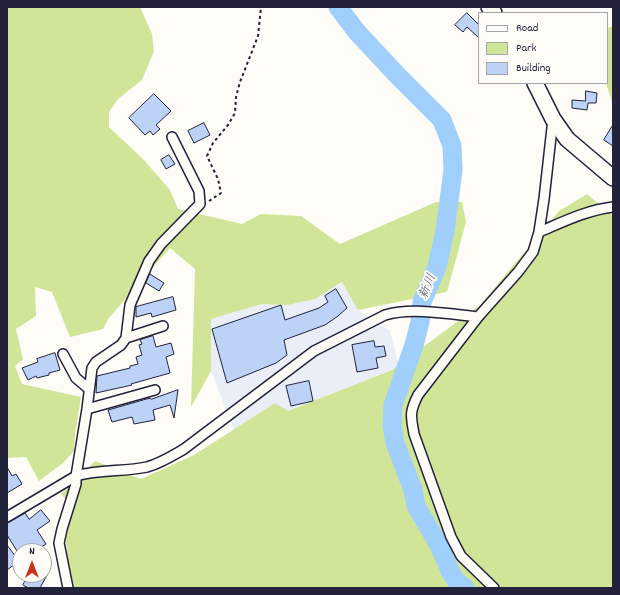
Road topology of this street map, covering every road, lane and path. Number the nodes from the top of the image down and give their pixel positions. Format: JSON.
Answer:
{"nodes":[{"id":1,"x":261,"y":7,"type":"edge"},
{"id":2,"x":536,"y":84,"type":"edge"},
{"id":3,"x":553,"y":119,"type":"junction"},
{"id":4,"x":172,"y":137,"type":"dead end"},
{"id":5,"x":613,"y":178,"type":"edge"},
{"id":6,"x":200,"y":204,"type":"junction"},
{"id":7,"x":613,"y":207,"type":"edge"},
{"id":8,"x":539,"y":232,"type":"junction"},
{"id":9,"x":478,"y":317,"type":"junction"},
{"id":10,"x":163,"y":326,"type":"dead end"},
{"id":11,"x":126,"y":338,"type":"junction"},
{"id":12,"x":63,"y":354,"type":"dead end"},
{"id":13,"x":89,"y":389,"type":"junction"},
{"id":14,"x":155,"y":390,"type":"dead end"},
{"id":15,"x":87,"y":408,"type":"junction"},
{"id":16,"x":76,"y":476,"type":"junction"},
{"id":17,"x":7,"y":517,"type":"edge"},
{"id":18,"x":68,"y":588,"type":"edge"},
{"id":19,"x":494,"y":588,"type":"edge"}],
"edges":[{"from":1,"to":6,"type":"path"},
{"from":2,"to":3,"type":"main road"},
{"from":3,"to":5,"type":"main road"},
{"from":3,"to":8,"type":"street"},
{"from":4,"to":6,"type":"street"},
{"from":6,"to":11,"type":"street"},
{"from":7,"to":8,"type":"street"},
{"from":8,"to":9,"type":"street"},
{"from":9,"to":16,"type":"street"},
{"from":9,"to":19,"type":"street"},
{"from":10,"to":11,"type":"street"},
{"from":11,"to":13,"type":"street"},
{"from":12,"to":13,"type":"street"},
{"from":13,"to":15,"type":"street"},
{"from":14,"to":15,"type":"street"},
{"from":15,"to":16,"type":"street"},
{"from":16,"to":17,"type":"street"},
{"from":16,"to":18,"type":"street"}]}
